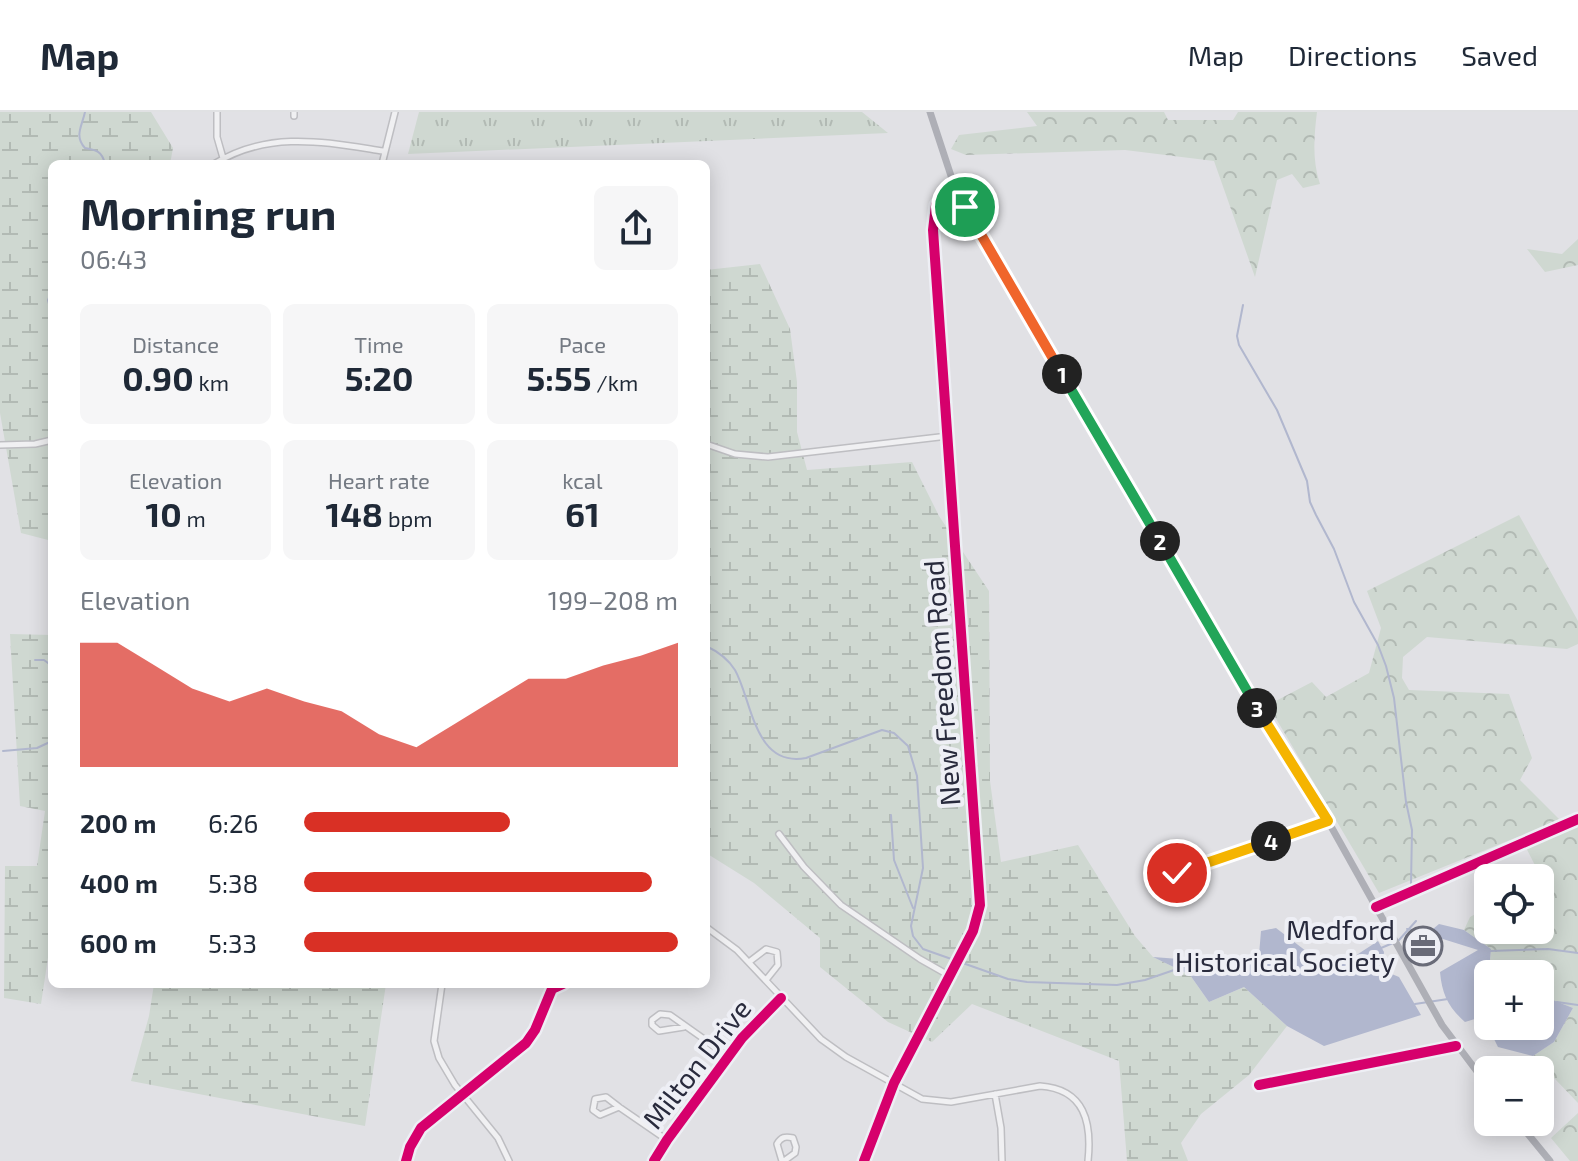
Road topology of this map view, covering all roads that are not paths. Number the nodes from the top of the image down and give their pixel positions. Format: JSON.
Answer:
{"nodes":[{"id":1,"x":217,"y":112,"type":"edge"},
{"id":2,"x":395,"y":112,"type":"edge"},
{"id":3,"x":930,"y":112,"type":"edge"},
{"id":4,"x":383,"y":151,"type":"junction"},
{"id":5,"x":223,"y":158,"type":"junction"},
{"id":6,"x":220,"y":160,"type":"edge"},
{"id":7,"x":382,"y":160,"type":"edge"},
{"id":8,"x":954,"y":185,"type":"junction"},
{"id":9,"x":948,"y":436,"type":"junction"},
{"id":10,"x":48,"y":441,"type":"edge"},
{"id":11,"x":0,"y":445,"type":"edge"},
{"id":12,"x":710,"y":445,"type":"edge"},
{"id":13,"x":1578,"y":819,"type":"edge"},
{"id":14,"x":1328,"y":821,"type":"junction"},
{"id":15,"x":779,"y":834,"type":"dead end"},
{"id":16,"x":1161,"y":889,"type":"dead end"},
{"id":17,"x":1376,"y":907,"type":"junction"},
{"id":18,"x":710,"y":930,"type":"edge"},
{"id":19,"x":749,"y":962,"type":"junction"},
{"id":20,"x":952,"y":973,"type":"junction"},
{"id":21,"x":766,"y":980,"type":"junction"},
{"id":22,"x":441,"y":988,"type":"edge"},
{"id":23,"x":550,"y":988,"type":"edge"},
{"id":24,"x":781,"y":998,"type":"junction"},
{"id":25,"x":684,"y":1027,"type":"junction"},
{"id":26,"x":1456,"y":1046,"type":"junction"},
{"id":27,"x":728,"y":1056,"type":"junction"},
{"id":28,"x":1474,"y":1068,"type":"edge"},
{"id":29,"x":894,"y":1083,"type":"junction"},
{"id":30,"x":1259,"y":1085,"type":"dead end"},
{"id":31,"x":464,"y":1093,"type":"junction"},
{"id":32,"x":995,"y":1094,"type":"junction"},
{"id":33,"x":619,"y":1107,"type":"junction"},
{"id":34,"x":1529,"y":1136,"type":"edge"},
{"id":35,"x":667,"y":1140,"type":"junction"},
{"id":36,"x":406,"y":1161,"type":"edge"},
{"id":37,"x":509,"y":1161,"type":"edge"},
{"id":38,"x":654,"y":1161,"type":"edge"},
{"id":39,"x":783,"y":1161,"type":"edge"},
{"id":40,"x":864,"y":1161,"type":"edge"},
{"id":41,"x":1002,"y":1161,"type":"edge"},
{"id":42,"x":1088,"y":1161,"type":"edge"},
{"id":43,"x":1550,"y":1161,"type":"edge"}],
"edges":[{"from":1,"to":5,"type":"street"},
{"from":2,"to":4,"type":"street"},
{"from":3,"to":8,"type":"main road"},
{"from":4,"to":5,"type":"street"},
{"from":4,"to":7,"type":"street"},
{"from":5,"to":6,"type":"street"},
{"from":8,"to":9,"type":"street","name":"New Freedom Road"},
{"from":8,"to":14,"type":"main road"},
{"from":9,"to":12,"type":"street"},
{"from":9,"to":20,"type":"street","name":"New Freedom Road"},
{"from":10,"to":11,"type":"street"},
{"from":13,"to":17,"type":"street"},
{"from":14,"to":16,"type":"street"},
{"from":14,"to":17,"type":"main road"},
{"from":15,"to":20,"type":"street"},
{"from":17,"to":26,"type":"main road"},
{"from":18,"to":19,"type":"street"},
{"from":19,"to":21,"type":"street"},
{"from":19,"to":21,"type":"street"},
{"from":20,"to":29,"type":"street","name":"New Freedom Road"},
{"from":21,"to":24,"type":"street"},
{"from":22,"to":31,"type":"street"},
{"from":23,"to":31,"type":"street"},
{"from":24,"to":27,"type":"street","name":"Milton Drive"},
{"from":24,"to":29,"type":"street"},
{"from":25,"to":25,"type":"street"},
{"from":25,"to":27,"type":"street"},
{"from":26,"to":28,"type":"main road"},
{"from":26,"to":30,"type":"street"},
{"from":27,"to":35,"type":"street","name":"Milton Drive"},
{"from":29,"to":32,"type":"street"},
{"from":29,"to":40,"type":"street","name":"New Freedom Road"},
{"from":31,"to":36,"type":"street"},
{"from":31,"to":37,"type":"street"},
{"from":32,"to":41,"type":"street"},
{"from":32,"to":42,"type":"street"},
{"from":33,"to":33,"type":"street"},
{"from":33,"to":35,"type":"street"},
{"from":34,"to":43,"type":"main road"},
{"from":35,"to":38,"type":"street","name":"Milton Drive"},
{"from":39,"to":39,"type":"street"}]}
